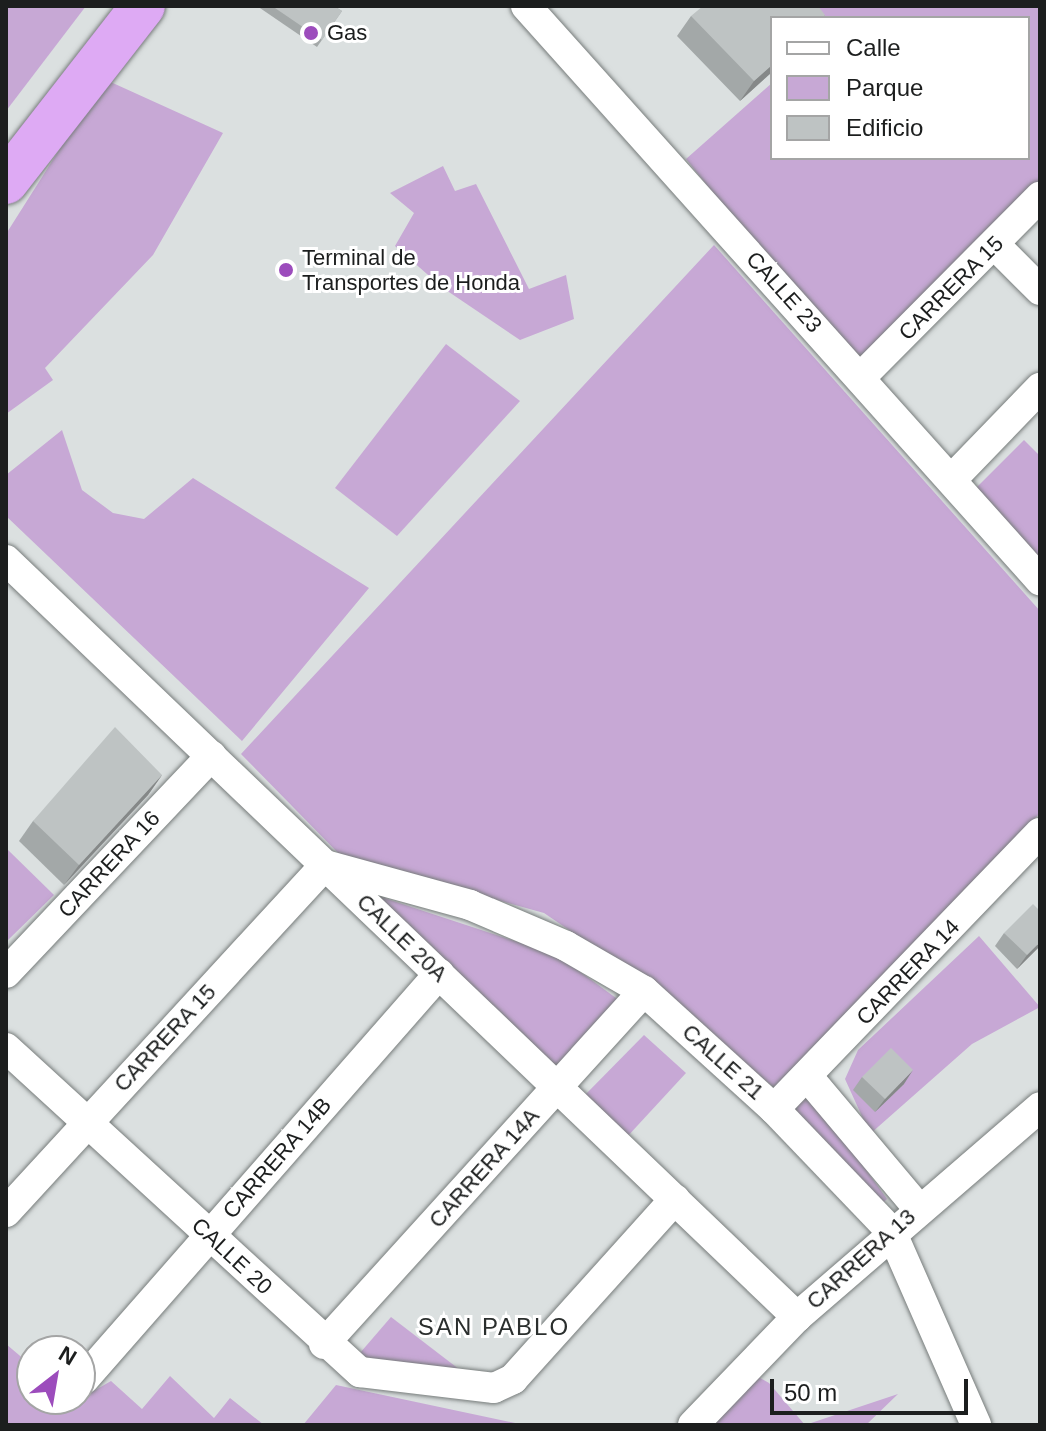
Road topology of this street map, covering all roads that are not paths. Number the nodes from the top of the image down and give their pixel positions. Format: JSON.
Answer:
{"nodes":[{"id":1,"x":143,"y":6,"type":"edge"},
{"id":2,"x":526,"y":6,"type":"edge"},
{"id":3,"x":12,"y":178,"type":"edge"},
{"id":4,"x":1040,"y":197,"type":"edge"},
{"id":5,"x":995,"y":245,"type":"junction"},
{"id":6,"x":1040,"y":290,"type":"edge"},
{"id":7,"x":861,"y":377,"type":"junction"},
{"id":8,"x":1040,"y":388,"type":"edge"},
{"id":9,"x":952,"y":479,"type":"junction"},
{"id":10,"x":6,"y":560,"type":"edge"},
{"id":11,"x":1040,"y":580,"type":"edge"},
{"id":12,"x":211,"y":756,"type":"junction"},
{"id":13,"x":1040,"y":833,"type":"edge"},
{"id":14,"x":325,"y":865,"type":"junction"},
{"id":15,"x":6,"y":973,"type":"edge"},
{"id":16,"x":439,"y":974,"type":"junction"},
{"id":17,"x":644,"y":991,"type":"junction"},
{"id":18,"x":6,"y":1048,"type":"edge"},
{"id":19,"x":807,"y":1076,"type":"junction"},
{"id":20,"x":558,"y":1087,"type":"junction"},
{"id":21,"x":1040,"y":1107,"type":"edge"},
{"id":22,"x":774,"y":1109,"type":"junction"},
{"id":23,"x":87,"y":1123,"type":"junction"},
{"id":24,"x":675,"y":1199,"type":"junction"},
{"id":25,"x":918,"y":1208,"type":"junction"},
{"id":26,"x":6,"y":1212,"type":"edge"},
{"id":27,"x":891,"y":1231,"type":"junction"},
{"id":28,"x":210,"y":1234,"type":"junction"},
{"id":29,"x":797,"y":1317,"type":"junction"},
{"id":30,"x":324,"y":1344,"type":"junction"},
{"id":31,"x":96,"y":1365,"type":"edge"},
{"id":32,"x":693,"y":1425,"type":"edge"},
{"id":33,"x":976,"y":1425,"type":"edge"}],
"edges":[{"from":1,"to":3,"type":"highway"},
{"from":2,"to":7,"type":"street","name":"CALLE 23"},
{"from":4,"to":5,"type":"street","name":"CARRERA 15"},
{"from":5,"to":6,"type":"street"},
{"from":5,"to":7,"type":"street","name":"CARRERA 15"},
{"from":7,"to":9,"type":"street","name":"CALLE 23"},
{"from":8,"to":9,"type":"street"},
{"from":9,"to":11,"type":"street","name":"CALLE 23"},
{"from":10,"to":12,"type":"street","name":"CALLE 20A"},
{"from":12,"to":14,"type":"street","name":"CALLE 20A"},
{"from":12,"to":15,"type":"street","name":"CARRERA 16"},
{"from":13,"to":19,"type":"street","name":"CARRERA 14"},
{"from":14,"to":16,"type":"street","name":"CALLE 20A"},
{"from":14,"to":17,"type":"street","name":"CALLE 21"},
{"from":14,"to":23,"type":"street","name":"CARRERA 15"},
{"from":16,"to":20,"type":"street","name":"CALLE 20A"},
{"from":16,"to":28,"type":"street","name":"CARRERA 14B"},
{"from":17,"to":20,"type":"street","name":"CARRERA 14A"},
{"from":17,"to":22,"type":"street","name":"CALLE 21"},
{"from":18,"to":23,"type":"street","name":"CALLE 20"},
{"from":19,"to":22,"type":"street","name":"CARRERA 14"},
{"from":19,"to":25,"type":"street"},
{"from":20,"to":24,"type":"street","name":"CALLE 20A"},
{"from":20,"to":30,"type":"street","name":"CARRERA 14A"},
{"from":21,"to":25,"type":"street","name":"CARRERA 13"},
{"from":22,"to":27,"type":"street","name":"CALLE 21"},
{"from":23,"to":26,"type":"street","name":"CARRERA 15"},
{"from":23,"to":28,"type":"street","name":"CALLE 20"},
{"from":24,"to":29,"type":"street","name":"CALLE 20A"},
{"from":24,"to":30,"type":"street","name":"CALLE 20"},
{"from":25,"to":27,"type":"street","name":"CARRERA 13"},
{"from":27,"to":29,"type":"street","name":"CARRERA 13"},
{"from":27,"to":33,"type":"street","name":"CALLE 21"},
{"from":28,"to":30,"type":"street","name":"CALLE 20"},
{"from":28,"to":31,"type":"street","name":"CARRERA 14B"},
{"from":29,"to":32,"type":"street","name":"CARRERA 13"}]}
